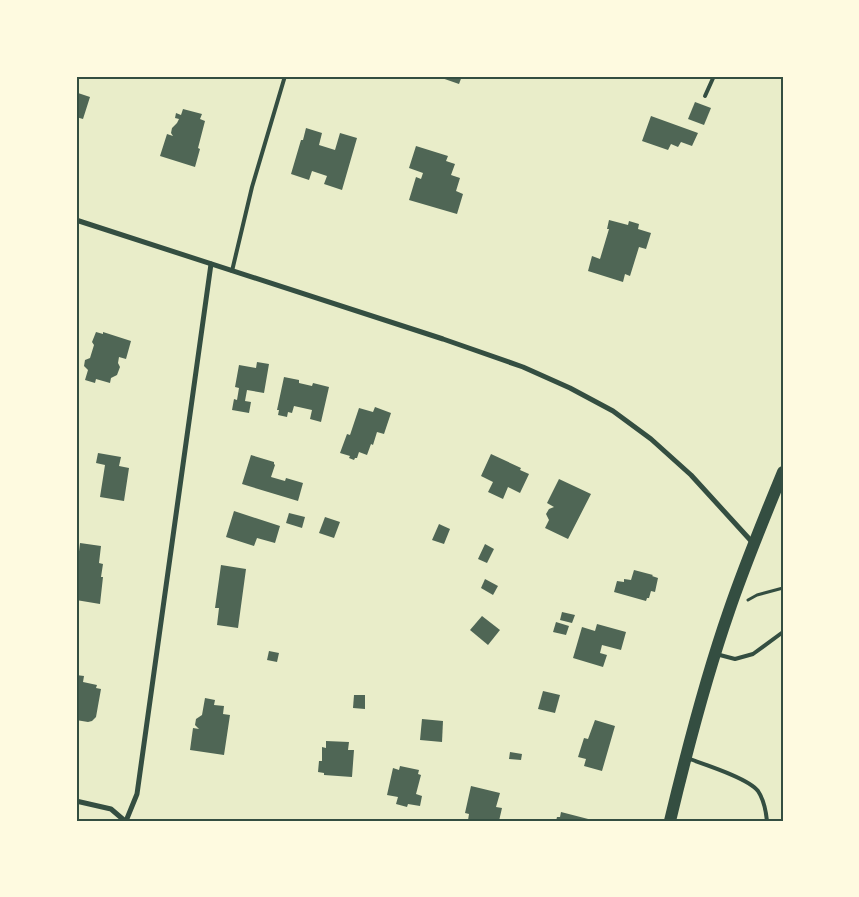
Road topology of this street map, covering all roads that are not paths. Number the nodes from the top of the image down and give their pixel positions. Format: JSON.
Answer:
{"nodes":[{"id":1,"x":285,"y":76,"type":"edge"},
{"id":2,"x":714,"y":76,"type":"edge"},
{"id":3,"x":705,"y":96,"type":"dead end"},
{"id":4,"x":76,"y":220,"type":"edge"},
{"id":5,"x":211,"y":264,"type":"junction"},
{"id":6,"x":232,"y":270,"type":"junction"},
{"id":7,"x":783,"y":472,"type":"edge"},
{"id":8,"x":753,"y":543,"type":"junction"},
{"id":9,"x":783,"y":632,"type":"edge"},
{"id":10,"x":715,"y":654,"type":"junction"},
{"id":11,"x":685,"y":757,"type":"junction"},
{"id":12,"x":76,"y":801,"type":"edge"},
{"id":13,"x":126,"y":821,"type":"edge"},
{"id":14,"x":670,"y":821,"type":"edge"},
{"id":15,"x":767,"y":821,"type":"edge"}],
"edges":[{"from":1,"to":6,"type":"lane"},
{"from":2,"to":3,"type":"lane"},
{"from":4,"to":5,"type":"street"},
{"from":5,"to":6,"type":"street"},
{"from":5,"to":13,"type":"street"},
{"from":6,"to":8,"type":"street"},
{"from":7,"to":8,"type":"main road"},
{"from":8,"to":10,"type":"main road"},
{"from":9,"to":10,"type":"lane"},
{"from":10,"to":11,"type":"main road"},
{"from":11,"to":14,"type":"main road"},
{"from":11,"to":15,"type":"lane"},
{"from":12,"to":13,"type":"street"}]}
